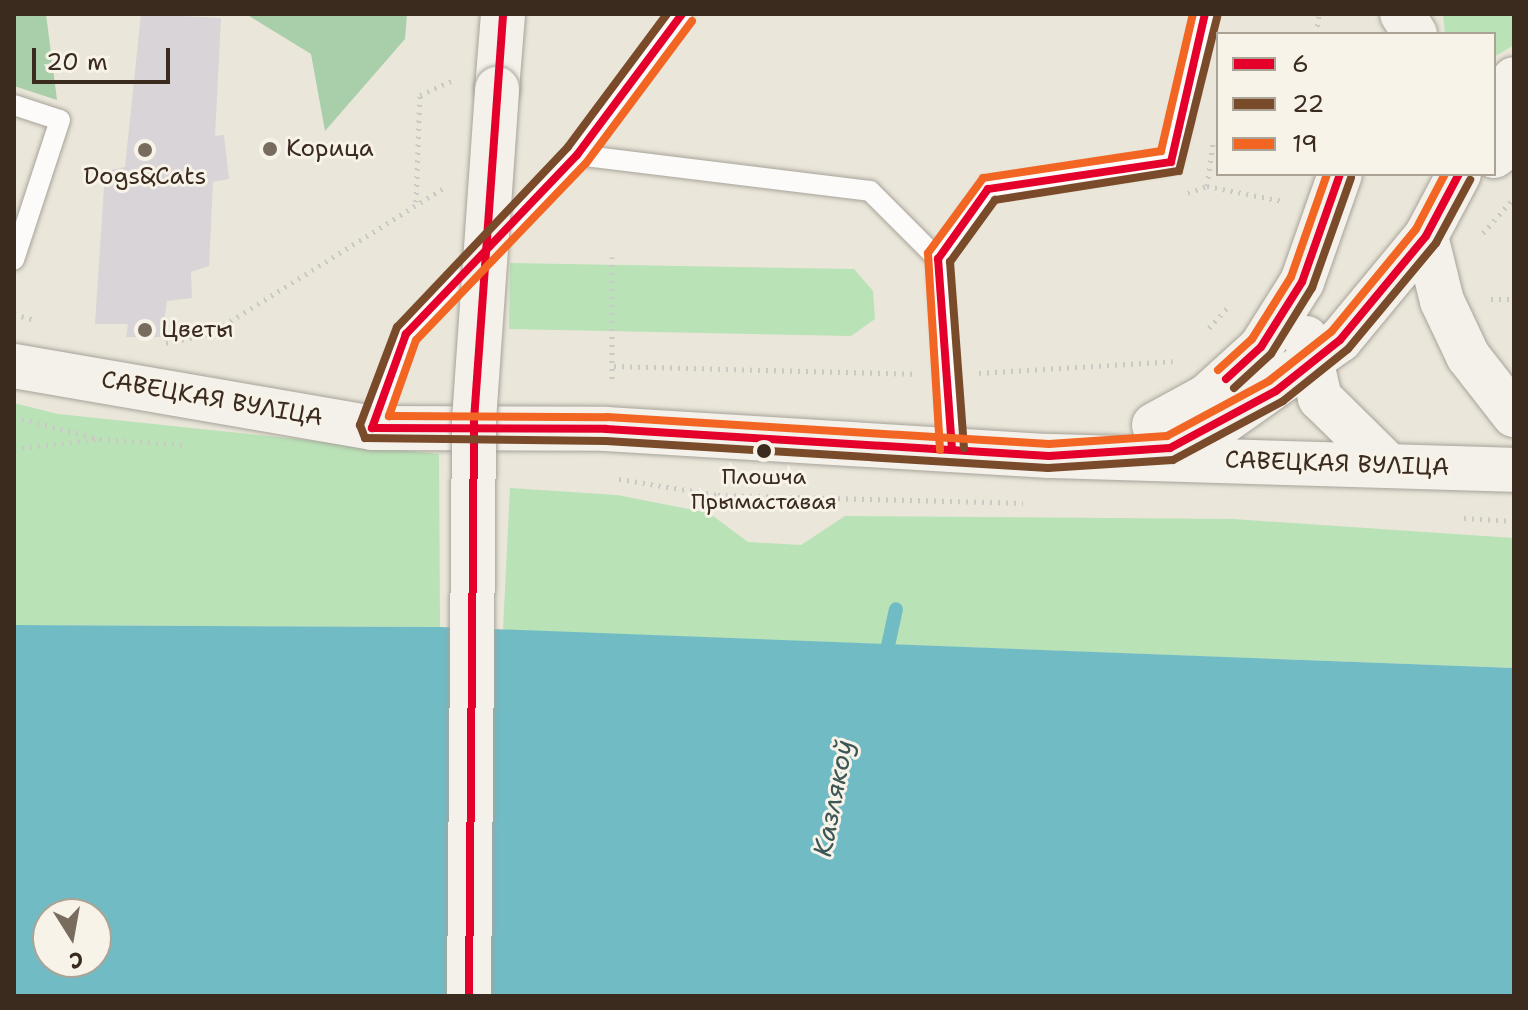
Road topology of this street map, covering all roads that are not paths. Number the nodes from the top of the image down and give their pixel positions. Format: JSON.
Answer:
{"nodes":[{"id":1,"x":503,"y":14,"type":"edge"},
{"id":2,"x":682,"y":14,"type":"edge"},
{"id":3,"x":1205,"y":14,"type":"edge"},
{"id":4,"x":1402,"y":14,"type":"edge"},
{"id":5,"x":1414,"y":32,"type":"edge"},
{"id":6,"x":1514,"y":79,"type":"edge"},
{"id":7,"x":14,"y":105,"type":"edge"},
{"id":8,"x":1496,"y":111,"type":"edge"},
{"id":9,"x":1514,"y":141,"type":"edge"},
{"id":10,"x":1496,"y":154,"type":"edge"},
{"id":11,"x":577,"y":155,"type":"junction"},
{"id":12,"x":1339,"y":176,"type":"edge"},
{"id":13,"x":1459,"y":179,"type":"edge"},
{"id":14,"x":1426,"y":236,"type":"junction"},
{"id":15,"x":938,"y":259,"type":"junction"},
{"id":16,"x":14,"y":260,"type":"edge"},
{"id":17,"x":1302,"y":282,"type":"junction"},
{"id":18,"x":1311,"y":362,"type":"junction"},
{"id":19,"x":14,"y":366,"type":"edge"},
{"id":20,"x":1514,"y":415,"type":"edge"},
{"id":21,"x":372,"y":428,"type":"junction"},
{"id":22,"x":952,"y":449,"type":"junction"},
{"id":23,"x":1049,"y":456,"type":"junction"},
{"id":24,"x":1388,"y":465,"type":"junction"},
{"id":25,"x":1514,"y":470,"type":"edge"},
{"id":26,"x":469,"y":996,"type":"edge"}],
"edges":[{"from":1,"to":26,"type":"main road","bridge":true},
{"from":2,"to":11,"type":"lane"},
{"from":3,"to":15,"type":"lane"},
{"from":4,"to":5,"type":"main road"},
{"from":6,"to":8,"type":"main road"},
{"from":7,"to":16,"type":"lane"},
{"from":9,"to":10,"type":"main road"},
{"from":11,"to":15,"type":"lane"},
{"from":11,"to":21,"type":"lane"},
{"from":12,"to":17,"type":"main road"},
{"from":13,"to":14,"type":"main road"},
{"from":14,"to":18,"type":"main road"},
{"from":14,"to":20,"type":"main road"},
{"from":15,"to":22,"type":"lane"},
{"from":17,"to":18,"type":"main road"},
{"from":17,"to":23,"type":"main road"},
{"from":18,"to":23,"type":"main road"},
{"from":18,"to":24,"type":"main road"},
{"from":19,"to":21,"type":"main road","name":"САВЕЦКАЯ ВУЛІЦА"},
{"from":21,"to":22,"type":"main road","name":"САВЕЦКАЯ ВУЛІЦА"},
{"from":22,"to":23,"type":"main road","name":"САВЕЦКАЯ ВУЛІЦА"},
{"from":23,"to":24,"type":"main road","name":"САВЕЦКАЯ ВУЛІЦА"},
{"from":24,"to":25,"type":"main road","name":"САВЕЦКАЯ ВУЛІЦА"}]}
